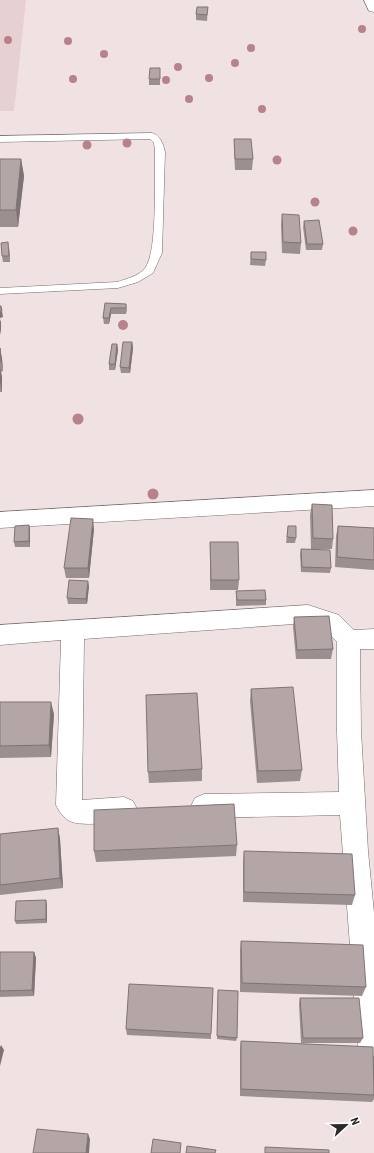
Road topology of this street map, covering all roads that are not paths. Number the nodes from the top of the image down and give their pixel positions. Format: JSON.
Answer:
{"nodes":[{"id":1,"x":371,"y":0,"type":"edge"},
{"id":2,"x":374,"y":8,"type":"edge"},
{"id":3,"x":0,"y":139,"type":"edge"},
{"id":4,"x":0,"y":291,"type":"edge"},
{"id":5,"x":374,"y":498,"type":"edge"},
{"id":6,"x":0,"y":520,"type":"edge"},
{"id":7,"x":73,"y":630,"type":"junction"},
{"id":8,"x":0,"y":635,"type":"edge"},
{"id":9,"x":374,"y":639,"type":"edge"},
{"id":10,"x":348,"y":640,"type":"junction"},
{"id":11,"x":352,"y":803,"type":"junction"},
{"id":12,"x":182,"y":806,"type":"edge"},
{"id":13,"x":143,"y":808,"type":"edge"},
{"id":14,"x":374,"y":1063,"type":"edge"}],
"edges":[{"from":1,"to":2,"type":"street"},
{"from":3,"to":4,"type":"lane"},
{"from":5,"to":6,"type":"street"},
{"from":7,"to":8,"type":"street"},
{"from":7,"to":10,"type":"street"},
{"from":7,"to":13,"type":"street"},
{"from":9,"to":10,"type":"street"},
{"from":10,"to":11,"type":"street"},
{"from":11,"to":12,"type":"street"},
{"from":11,"to":14,"type":"street"}]}
